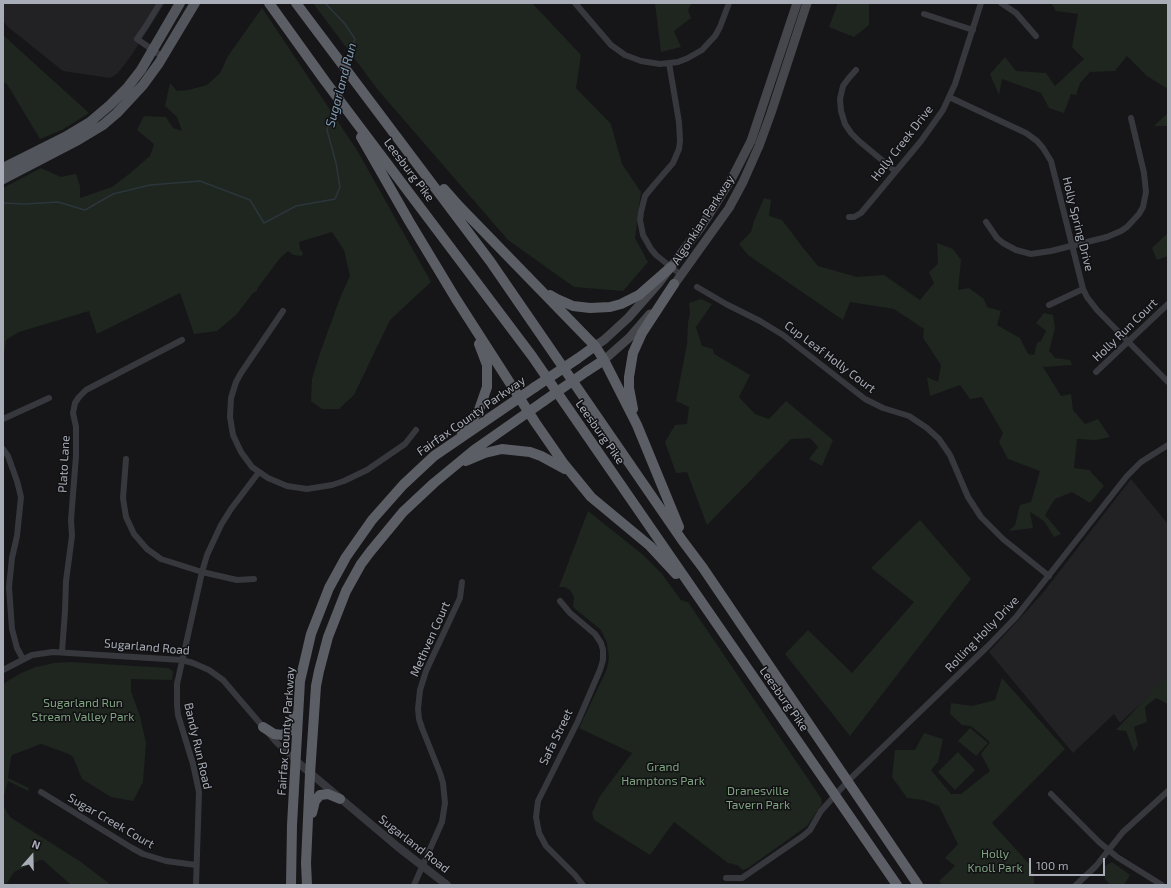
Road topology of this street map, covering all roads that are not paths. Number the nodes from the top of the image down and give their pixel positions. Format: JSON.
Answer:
{"nodes":[{"id":1,"x":160,"y":3,"type":"edge"},
{"id":2,"x":180,"y":3,"type":"edge"},
{"id":3,"x":195,"y":3,"type":"edge"},
{"id":4,"x":269,"y":3,"type":"edge"},
{"id":5,"x":296,"y":3,"type":"edge"},
{"id":6,"x":574,"y":3,"type":"edge"},
{"id":7,"x":729,"y":3,"type":"edge"},
{"id":8,"x":798,"y":3,"type":"edge"},
{"id":9,"x":807,"y":3,"type":"edge"},
{"id":10,"x":981,"y":3,"type":"edge"},
{"id":11,"x":1001,"y":3,"type":"edge"},
{"id":12,"x":924,"y":14,"type":"dead end"},
{"id":13,"x":973,"y":30,"type":"junction"},
{"id":14,"x":1036,"y":36,"type":"dead end"},
{"id":15,"x":153,"y":50,"type":"junction"},
{"id":16,"x":163,"y":56,"type":"junction"},
{"id":17,"x":669,"y":63,"type":"junction"},
{"id":18,"x":856,"y":70,"type":"dead end"},
{"id":19,"x":949,"y":97,"type":"junction"},
{"id":20,"x":372,"y":105,"type":"junction"},
{"id":21,"x":344,"y":106,"type":"junction"},
{"id":22,"x":1130,"y":118,"type":"dead end"},
{"id":23,"x":3,"y":168,"type":"edge"},
{"id":24,"x":896,"y":171,"type":"junction"},
{"id":25,"x":3,"y":179,"type":"edge"},
{"id":26,"x":849,"y":217,"type":"dead end"},
{"id":27,"x":986,"y":222,"type":"dead end"},
{"id":28,"x":1072,"y":246,"type":"junction"},
{"id":29,"x":671,"y":267,"type":"junction"},
{"id":30,"x":682,"y":275,"type":"junction"},
{"id":31,"x":532,"y":282,"type":"junction"},
{"id":32,"x":674,"y":284,"type":"junction"},
{"id":33,"x":697,"y":287,"type":"dead end"},
{"id":34,"x":1083,"y":289,"type":"junction"},
{"id":35,"x":456,"y":299,"type":"junction"},
{"id":36,"x":1168,"y":304,"type":"edge"},
{"id":37,"x":1049,"y":305,"type":"dead end"},
{"id":38,"x":283,"y":311,"type":"dead end"},
{"id":39,"x":182,"y":340,"type":"dead end"},
{"id":40,"x":1128,"y":342,"type":"junction"},
{"id":41,"x":595,"y":346,"type":"junction"},
{"id":42,"x":604,"y":360,"type":"junction"},
{"id":43,"x":1096,"y":372,"type":"dead end"},
{"id":44,"x":1168,"y":382,"type":"edge"},
{"id":45,"x":49,"y":398,"type":"dead end"},
{"id":46,"x":520,"y":398,"type":"junction"},
{"id":47,"x":528,"y":412,"type":"junction"},
{"id":48,"x":3,"y":419,"type":"edge"},
{"id":49,"x":637,"y":425,"type":"junction"},
{"id":50,"x":416,"y":430,"type":"dead end"},
{"id":51,"x":1168,"y":445,"type":"edge"},
{"id":52,"x":3,"y":449,"type":"edge"},
{"id":53,"x":434,"y":456,"type":"junction"},
{"id":54,"x":126,"y":458,"type":"dead end"},
{"id":55,"x":259,"y":472,"type":"junction"},
{"id":56,"x":447,"y":472,"type":"junction"},
{"id":57,"x":574,"y":477,"type":"junction"},
{"id":58,"x":704,"y":568,"type":"junction"},
{"id":59,"x":202,"y":572,"type":"junction"},
{"id":60,"x":1049,"y":576,"type":"junction"},
{"id":61,"x":254,"y":579,"type":"dead end"},
{"id":62,"x":462,"y":582,"type":"dead end"},
{"id":63,"x":560,"y":601,"type":"dead end"},
{"id":64,"x":708,"y":612,"type":"junction"},
{"id":65,"x":62,"y":652,"type":"junction"},
{"id":66,"x":23,"y":659,"type":"junction"},
{"id":67,"x":182,"y":660,"type":"junction"},
{"id":68,"x":3,"y":670,"type":"edge"},
{"id":69,"x":299,"y":695,"type":"junction"},
{"id":70,"x":263,"y":727,"type":"junction"},
{"id":71,"x":296,"y":761,"type":"junction"},
{"id":72,"x":310,"y":774,"type":"junction"},
{"id":73,"x":848,"y":781,"type":"junction"},
{"id":74,"x":1168,"y":791,"type":"edge"},
{"id":75,"x":41,"y":792,"type":"dead end"},
{"id":76,"x":1050,"y":794,"type":"dead end"},
{"id":77,"x":835,"y":796,"type":"junction"},
{"id":78,"x":340,"y":799,"type":"junction"},
{"id":79,"x":307,"y":836,"type":"junction"},
{"id":80,"x":1109,"y":850,"type":"junction"},
{"id":81,"x":196,"y":865,"type":"junction"},
{"id":82,"x":422,"y":866,"type":"junction"},
{"id":83,"x":726,"y":878,"type":"dead end"},
{"id":84,"x":196,"y":885,"type":"edge"},
{"id":85,"x":291,"y":885,"type":"edge"},
{"id":86,"x":307,"y":885,"type":"edge"},
{"id":87,"x":414,"y":885,"type":"edge"},
{"id":88,"x":447,"y":885,"type":"edge"},
{"id":89,"x":583,"y":885,"type":"edge"},
{"id":90,"x":897,"y":885,"type":"edge"},
{"id":91,"x":918,"y":885,"type":"edge"},
{"id":92,"x":1076,"y":885,"type":"edge"},
{"id":93,"x":1162,"y":885,"type":"edge"}],
"edges":[{"from":1,"to":15,"type":"street"},
{"from":2,"to":15,"type":"main road"},
{"from":3,"to":16,"type":"main road"},
{"from":4,"to":21,"type":"highway","name":"Leesburg Pike"},
{"from":5,"to":20,"type":"highway","name":"Leesburg Pike"},
{"from":6,"to":17,"type":"street"},
{"from":7,"to":17,"type":"street"},
{"from":8,"to":29,"type":"main road","name":"Algonkian Parkway"},
{"from":9,"to":30,"type":"main road","name":"Algonkian Parkway"},
{"from":10,"to":13,"type":"street","name":"Holly Creek Drive"},
{"from":11,"to":14,"type":"street"},
{"from":12,"to":13,"type":"street"},
{"from":13,"to":19,"type":"street","name":"Holly Creek Drive"},
{"from":15,"to":16,"type":"street"},
{"from":15,"to":23,"type":"main road"},
{"from":16,"to":25,"type":"main road"},
{"from":17,"to":29,"type":"street"},
{"from":18,"to":24,"type":"street"},
{"from":19,"to":24,"type":"street","name":"Holly Creek Drive"},
{"from":19,"to":28,"type":"street","name":"Holly Spring Drive"},
{"from":20,"to":31,"type":"highway"},
{"from":20,"to":58,"type":"highway","name":"Leesburg Pike"},
{"from":21,"to":35,"type":"highway"},
{"from":21,"to":64,"type":"highway","name":"Leesburg Pike"},
{"from":22,"to":28,"type":"street"},
{"from":24,"to":26,"type":"street","name":"Holly Creek Drive"},
{"from":27,"to":28,"type":"street"},
{"from":28,"to":34,"type":"street","name":"Holly Spring Drive"},
{"from":29,"to":30,"type":"street"},
{"from":29,"to":31,"type":"highway"},
{"from":29,"to":41,"type":"main road","name":"Algonkian Parkway"},
{"from":30,"to":32,"type":"main road","name":"Algonkian Parkway"},
{"from":31,"to":41,"type":"highway"},
{"from":32,"to":42,"type":"main road","name":"Algonkian Parkway"},
{"from":32,"to":49,"type":"highway"},
{"from":33,"to":60,"type":"street","name":"Cup Leaf Holly Court"},
{"from":34,"to":37,"type":"street"},
{"from":34,"to":40,"type":"street","name":"Holly Spring Drive"},
{"from":35,"to":46,"type":"highway"},
{"from":35,"to":53,"type":"highway"},
{"from":36,"to":40,"type":"street","name":"Holly Run Court"},
{"from":38,"to":55,"type":"street"},
{"from":39,"to":65,"type":"street","name":"Plato Lane"},
{"from":40,"to":43,"type":"street","name":"Holly Run Court"},
{"from":40,"to":44,"type":"street","name":"Holly Spring Drive"},
{"from":41,"to":42,"type":"highway"},
{"from":41,"to":46,"type":"highway","name":"Fairfax County Parkway","bridge":true},
{"from":42,"to":47,"type":"highway","bridge":true},
{"from":42,"to":49,"type":"highway"},
{"from":45,"to":48,"type":"street"},
{"from":46,"to":47,"type":"highway"},
{"from":46,"to":53,"type":"highway","name":"Fairfax County Parkway"},
{"from":47,"to":56,"type":"highway"},
{"from":47,"to":57,"type":"highway"},
{"from":49,"to":58,"type":"highway"},
{"from":50,"to":55,"type":"street"},
{"from":51,"to":60,"type":"street","name":"Rolling Holly Drive"},
{"from":52,"to":66,"type":"street"},
{"from":53,"to":69,"type":"highway","name":"Fairfax County Parkway"},
{"from":54,"to":59,"type":"street"},
{"from":55,"to":59,"type":"street","name":"Bandy Run Road"},
{"from":56,"to":57,"type":"highway"},
{"from":56,"to":72,"type":"highway"},
{"from":57,"to":64,"type":"highway"},
{"from":58,"to":73,"type":"highway","name":"Leesburg Pike"},
{"from":59,"to":61,"type":"street"},
{"from":59,"to":67,"type":"street","name":"Bandy Run Road"},
{"from":60,"to":73,"type":"street","name":"Rolling Holly Drive"},
{"from":62,"to":82,"type":"street","name":"Methven Court"},
{"from":63,"to":89,"type":"street","name":"Safa Street"},
{"from":64,"to":77,"type":"highway","name":"Leesburg Pike"},
{"from":65,"to":66,"type":"street","name":"Sugarland Road"},
{"from":65,"to":67,"type":"street","name":"Sugarland Road"},
{"from":66,"to":68,"type":"street","name":"Sugarland Road"},
{"from":67,"to":70,"type":"street","name":"Sugarland Road"},
{"from":67,"to":81,"type":"street","name":"Bandy Run Road"},
{"from":69,"to":70,"type":"highway"},
{"from":69,"to":71,"type":"highway","name":"Fairfax County Parkway"},
{"from":70,"to":71,"type":"street","name":"Sugarland Road"},
{"from":71,"to":72,"type":"street","name":"Sugarland Road"},
{"from":71,"to":85,"type":"highway","name":"Fairfax County Parkway"},
{"from":72,"to":78,"type":"street","name":"Sugarland Road"},
{"from":72,"to":79,"type":"highway"},
{"from":73,"to":77,"type":"street","name":"Rolling Holly Drive"},
{"from":73,"to":91,"type":"highway","name":"Leesburg Pike"},
{"from":74,"to":80,"type":"street"},
{"from":75,"to":81,"type":"street","name":"Sugar Creek Court"},
{"from":76,"to":80,"type":"street"},
{"from":77,"to":83,"type":"street","name":"Rolling Holly Drive"},
{"from":77,"to":90,"type":"highway","name":"Leesburg Pike"},
{"from":78,"to":79,"type":"highway"},
{"from":78,"to":82,"type":"street","name":"Sugarland Road"},
{"from":79,"to":86,"type":"highway"},
{"from":80,"to":92,"type":"street"},
{"from":80,"to":93,"type":"street"},
{"from":81,"to":84,"type":"street","name":"Bandy Run Road"},
{"from":82,"to":87,"type":"street","name":"Methven Court"},
{"from":82,"to":88,"type":"street","name":"Sugarland Road"}]}
